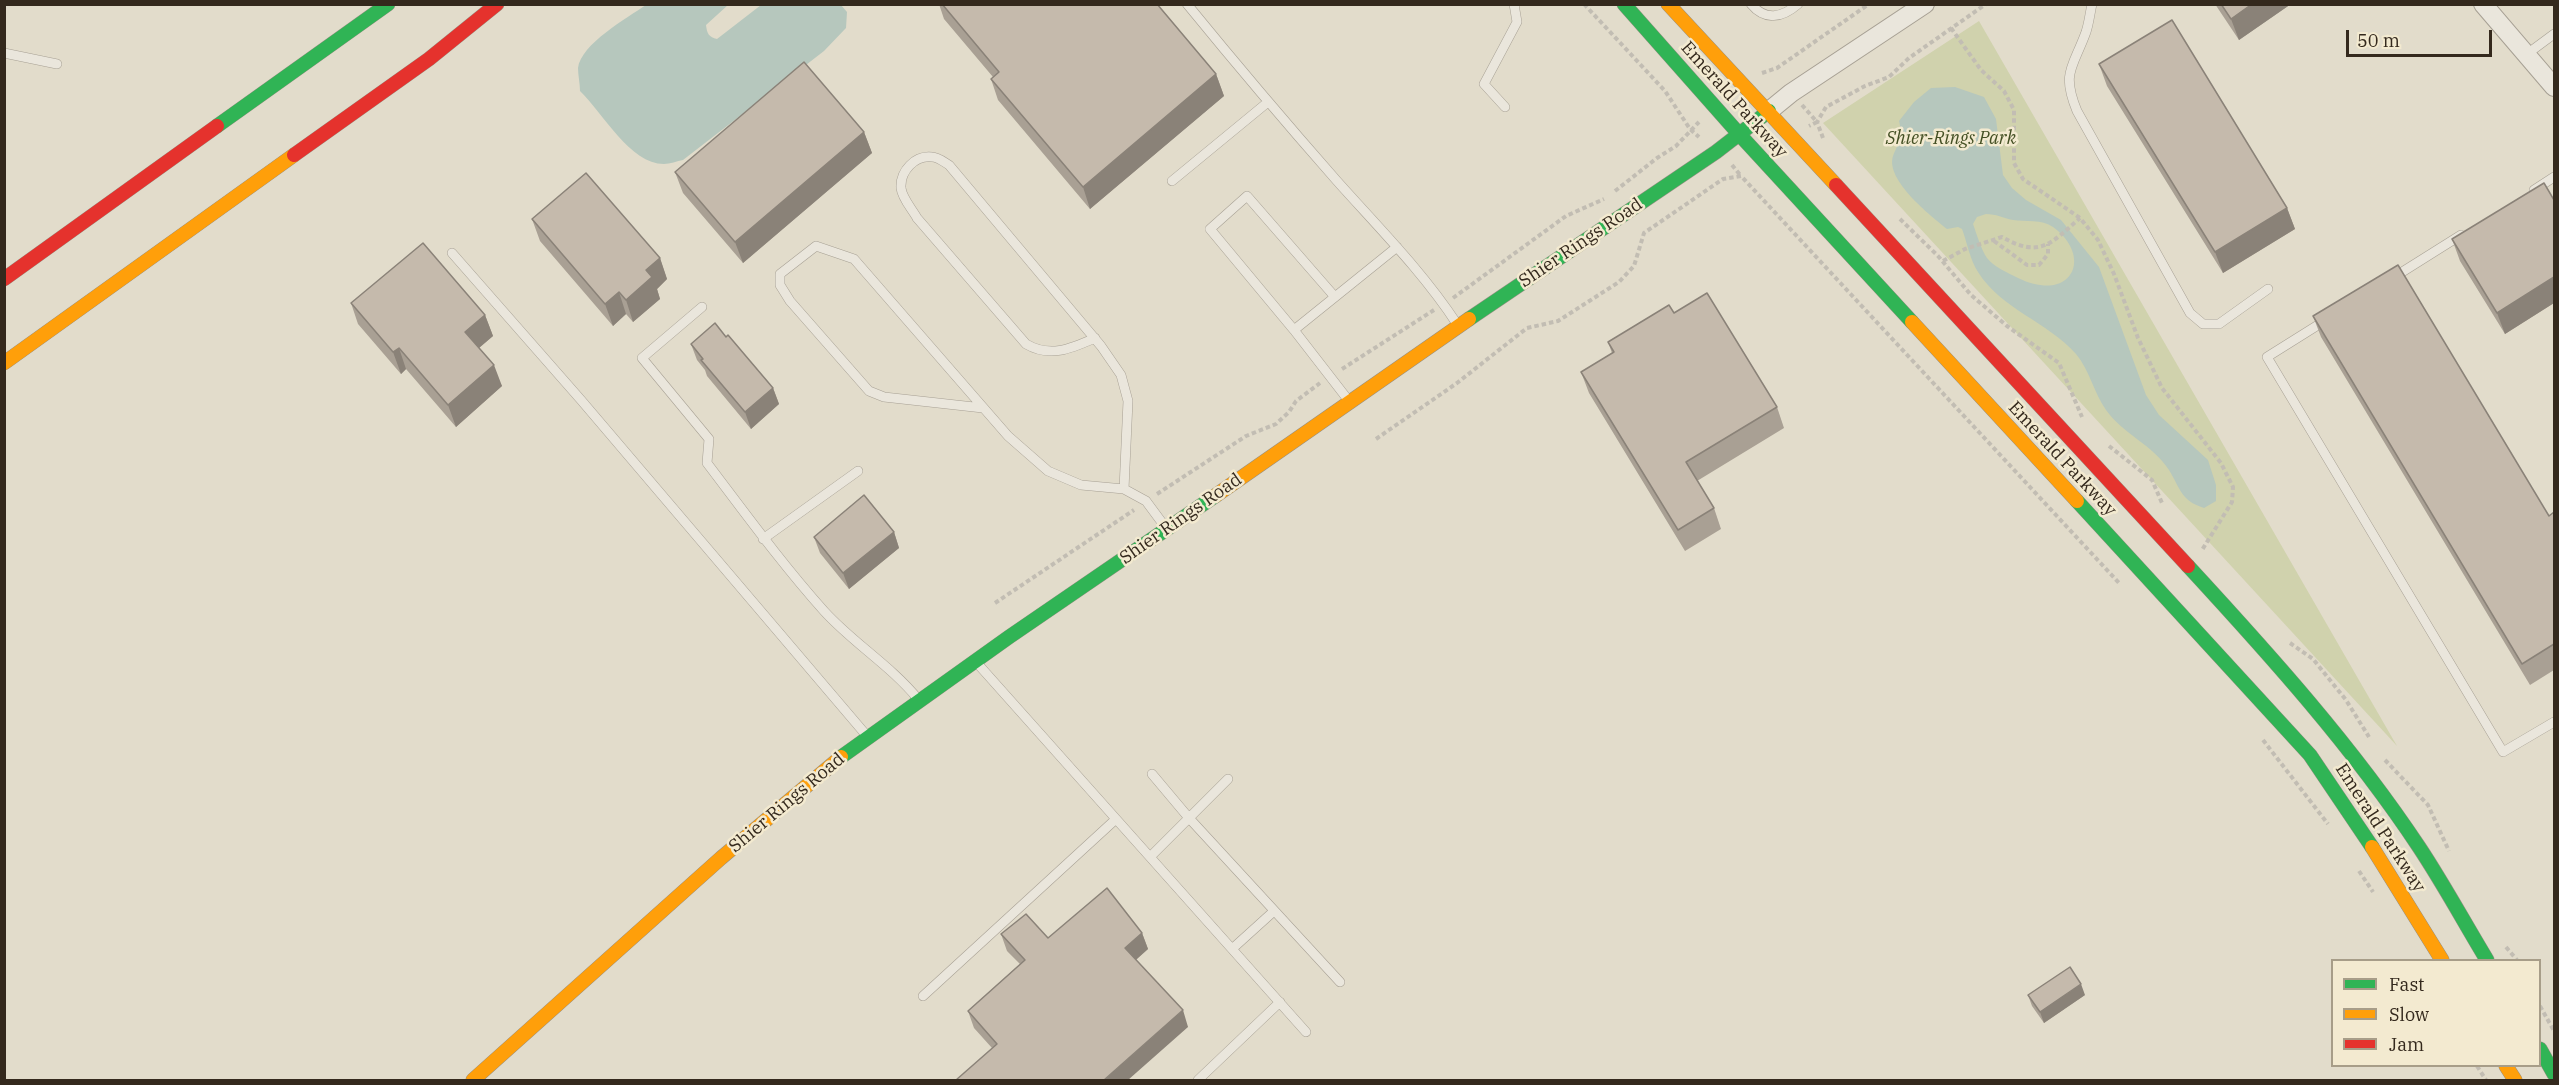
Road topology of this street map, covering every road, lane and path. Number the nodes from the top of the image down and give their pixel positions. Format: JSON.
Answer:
{"nodes":[{"id":1,"x":388,"y":4,"type":"edge"},
{"id":2,"x":497,"y":4,"type":"edge"},
{"id":3,"x":1187,"y":4,"type":"edge"},
{"id":4,"x":1514,"y":4,"type":"edge"},
{"id":5,"x":1584,"y":4,"type":"edge"},
{"id":6,"x":1624,"y":4,"type":"edge"},
{"id":7,"x":1668,"y":4,"type":"edge"},
{"id":8,"x":1751,"y":4,"type":"edge"},
{"id":9,"x":1798,"y":4,"type":"edge"},
{"id":10,"x":1869,"y":4,"type":"edge"},
{"id":11,"x":1925,"y":4,"type":"edge"},
{"id":12,"x":1986,"y":4,"type":"edge"},
{"id":13,"x":2092,"y":4,"type":"edge"},
{"id":14,"x":2483,"y":4,"type":"edge"},
{"id":15,"x":1951,"y":28,"type":"junction"},
{"id":16,"x":2554,"y":34,"type":"edge"},
{"id":17,"x":4,"y":53,"type":"edge"},
{"id":18,"x":2527,"y":54,"type":"junction"},
{"id":19,"x":57,"y":64,"type":"dead end"},
{"id":20,"x":278,"y":67,"type":"dead end"},
{"id":21,"x":1755,"y":68,"type":"dead end"},
{"id":22,"x":2554,"y":87,"type":"edge"},
{"id":23,"x":252,"y":102,"type":"junction"},
{"id":24,"x":1268,"y":102,"type":"junction"},
{"id":25,"x":1505,"y":107,"type":"dead end"},
{"id":26,"x":1768,"y":111,"type":"junction"},
{"id":27,"x":1739,"y":134,"type":"junction"},
{"id":28,"x":1827,"y":148,"type":"dead end"},
{"id":29,"x":2554,"y":177,"type":"edge"},
{"id":30,"x":1172,"y":181,"type":"dead end"},
{"id":31,"x":2523,"y":196,"type":"edge"},
{"id":32,"x":1897,"y":216,"type":"dead end"},
{"id":33,"x":2080,"y":218,"type":"junction"},
{"id":34,"x":2466,"y":232,"type":"edge"},
{"id":35,"x":1993,"y":240,"type":"junction"},
{"id":36,"x":2048,"y":244,"type":"junction"},
{"id":37,"x":1396,"y":247,"type":"junction"},
{"id":38,"x":453,"y":253,"type":"dead end"},
{"id":39,"x":1943,"y":261,"type":"junction"},
{"id":40,"x":4,"y":279,"type":"edge"},
{"id":41,"x":2387,"y":282,"type":"edge"},
{"id":42,"x":2268,"y":289,"type":"dead end"},
{"id":43,"x":1335,"y":297,"type":"junction"},
{"id":44,"x":1444,"y":304,"type":"junction"},
{"id":45,"x":702,"y":307,"type":"dead end"},
{"id":46,"x":2337,"y":313,"type":"edge"},
{"id":47,"x":1459,"y":326,"type":"junction"},
{"id":48,"x":1294,"y":330,"type":"junction"},
{"id":49,"x":1095,"y":338,"type":"junction"},
{"id":50,"x":4,"y":363,"type":"edge"},
{"id":51,"x":1331,"y":376,"type":"junction"},
{"id":52,"x":1349,"y":401,"type":"junction"},
{"id":53,"x":983,"y":408,"type":"junction"},
{"id":54,"x":2086,"y":424,"type":"dead end"},
{"id":55,"x":1376,"y":439,"type":"dead end"},
{"id":56,"x":2108,"y":445,"type":"dead end"},
{"id":57,"x":858,"y":471,"type":"dead end"},
{"id":58,"x":1124,"y":489,"type":"junction"},
{"id":59,"x":1146,"y":501,"type":"junction"},
{"id":60,"x":2166,"y":513,"type":"dead end"},
{"id":61,"x":1167,"y":530,"type":"junction"},
{"id":62,"x":763,"y":539,"type":"junction"},
{"id":63,"x":2195,"y":543,"type":"dead end"},
{"id":64,"x":2202,"y":551,"type":"junction"},
{"id":65,"x":2210,"y":559,"type":"dead end"},
{"id":66,"x":2121,"y":586,"type":"dead end"},
{"id":67,"x":995,"y":603,"type":"dead end"},
{"id":68,"x":2285,"y":638,"type":"dead end"},
{"id":69,"x":975,"y":661,"type":"junction"},
{"id":70,"x":920,"y":700,"type":"junction"},
{"id":71,"x":2554,"y":722,"type":"edge"},
{"id":72,"x":2261,"y":737,"type":"dead end"},
{"id":73,"x":868,"y":738,"type":"junction"},
{"id":74,"x":2374,"y":745,"type":"dead end"},
{"id":75,"x":2379,"y":754,"type":"dead end"},
{"id":76,"x":1152,"y":774,"type":"dead end"},
{"id":77,"x":1228,"y":779,"type":"dead end"},
{"id":78,"x":1189,"y":818,"type":"junction"},
{"id":79,"x":1116,"y":819,"type":"junction"},
{"id":80,"x":2330,"y":827,"type":"dead end"},
{"id":81,"x":1150,"y":857,"type":"junction"},
{"id":82,"x":2453,"y":860,"type":"dead end"},
{"id":83,"x":2355,"y":864,"type":"dead end"},
{"id":84,"x":2379,"y":902,"type":"dead end"},
{"id":85,"x":1274,"y":911,"type":"junction"},
{"id":86,"x":2503,"y":943,"type":"dead end"},
{"id":87,"x":1232,"y":949,"type":"junction"},
{"id":88,"x":2441,"y":959,"type":"edge"},
{"id":89,"x":2486,"y":959,"type":"edge"},
{"id":90,"x":2516,"y":959,"type":"edge"},
{"id":91,"x":1340,"y":982,"type":"dead end"},
{"id":92,"x":923,"y":996,"type":"dead end"},
{"id":93,"x":1280,"y":1002,"type":"junction"},
{"id":94,"x":2541,"y":1008,"type":"edge"},
{"id":95,"x":1306,"y":1032,"type":"dead end"},
{"id":96,"x":2554,"y":1032,"type":"edge"},
{"id":97,"x":2541,"y":1051,"type":"edge"},
{"id":98,"x":2478,"y":1067,"type":"edge"},
{"id":99,"x":2507,"y":1067,"type":"edge"},
{"id":100,"x":2554,"y":1074,"type":"edge"},
{"id":101,"x":473,"y":1080,"type":"edge"},
{"id":102,"x":1198,"y":1080,"type":"edge"},
{"id":103,"x":2486,"y":1080,"type":"edge"},
{"id":104,"x":2515,"y":1080,"type":"edge"}],
"edges":[{"from":1,"to":23,"type":"main road"},
{"from":2,"to":50,"type":"main road"},
{"from":3,"to":24,"type":"lane"},
{"from":4,"to":25,"type":"lane"},
{"from":5,"to":44,"type":"path"},
{"from":6,"to":27,"type":"main road","name":"Emerald Parkway"},
{"from":7,"to":26,"type":"main road","name":"Emerald Parkway"},
{"from":8,"to":9,"type":"lane"},
{"from":10,"to":21,"type":"path"},
{"from":11,"to":26,"type":"street","name":"Shier Rings Road"},
{"from":12,"to":15,"type":"path"},
{"from":13,"to":42,"type":"lane"},
{"from":14,"to":18,"type":"street"},
{"from":15,"to":28,"type":"path"},
{"from":15,"to":33,"type":"path"},
{"from":16,"to":18,"type":"lane"},
{"from":17,"to":19,"type":"lane"},
{"from":18,"to":22,"type":"street"},
{"from":20,"to":23,"type":"main road"},
{"from":23,"to":40,"type":"main road"},
{"from":24,"to":30,"type":"lane"},
{"from":24,"to":37,"type":"lane"},
{"from":26,"to":27,"type":"main road","name":"Shier Rings Road"},
{"from":26,"to":89,"type":"main road","name":"Emerald Parkway"},
{"from":27,"to":47,"type":"main road","name":"Shier Rings Road"},
{"from":27,"to":88,"type":"main road","name":"Emerald Parkway"},
{"from":29,"to":31,"type":"lane"},
{"from":32,"to":39,"type":"path"},
{"from":33,"to":36,"type":"path"},
{"from":33,"to":64,"type":"path"},
{"from":34,"to":41,"type":"lane"},
{"from":35,"to":36,"type":"path"},
{"from":35,"to":36,"type":"path"},
{"from":35,"to":39,"type":"path"},
{"from":37,"to":43,"type":"lane"},
{"from":37,"to":44,"type":"lane"},
{"from":38,"to":73,"type":"lane"},
{"from":39,"to":54,"type":"path"},
{"from":43,"to":48,"type":"lane"},
{"from":43,"to":48,"type":"lane"},
{"from":44,"to":47,"type":"lane"},
{"from":44,"to":51,"type":"path"},
{"from":45,"to":62,"type":"lane"},
{"from":46,"to":71,"type":"lane"},
{"from":47,"to":52,"type":"main road","name":"Shier Rings Road"},
{"from":48,"to":51,"type":"lane"},
{"from":49,"to":49,"type":"lane"},
{"from":49,"to":58,"type":"lane"},
{"from":51,"to":52,"type":"lane"},
{"from":51,"to":59,"type":"path"},
{"from":52,"to":61,"type":"main road","name":"Shier Rings Road"},
{"from":53,"to":53,"type":"lane"},
{"from":53,"to":58,"type":"lane"},
{"from":55,"to":66,"type":"path"},
{"from":56,"to":60,"type":"path"},
{"from":57,"to":62,"type":"lane"},
{"from":58,"to":59,"type":"lane"},
{"from":59,"to":61,"type":"lane"},
{"from":59,"to":67,"type":"path"},
{"from":61,"to":69,"type":"main road","name":"Shier Rings Road"},
{"from":62,"to":70,"type":"lane"},
{"from":63,"to":64,"type":"path"},
{"from":64,"to":65,"type":"path"},
{"from":68,"to":74,"type":"path"},
{"from":69,"to":70,"type":"main road","name":"Shier Rings Road"},
{"from":69,"to":79,"type":"lane"},
{"from":70,"to":73,"type":"main road","name":"Shier Rings Road"},
{"from":72,"to":80,"type":"path"},
{"from":73,"to":101,"type":"main road","name":"Shier Rings Road"},
{"from":75,"to":82,"type":"path"},
{"from":76,"to":78,"type":"lane"},
{"from":77,"to":78,"type":"lane"},
{"from":78,"to":81,"type":"lane"},
{"from":78,"to":85,"type":"lane"},
{"from":79,"to":81,"type":"lane"},
{"from":79,"to":92,"type":"lane"},
{"from":81,"to":87,"type":"lane"},
{"from":83,"to":84,"type":"path"},
{"from":85,"to":87,"type":"lane"},
{"from":85,"to":91,"type":"lane"},
{"from":86,"to":90,"type":"path"},
{"from":87,"to":93,"type":"lane"},
{"from":93,"to":95,"type":"lane"},
{"from":93,"to":102,"type":"lane"},
{"from":94,"to":96,"type":"path"},
{"from":97,"to":100,"type":"main road"},
{"from":98,"to":103,"type":"path"},
{"from":99,"to":104,"type":"main road"}]}
